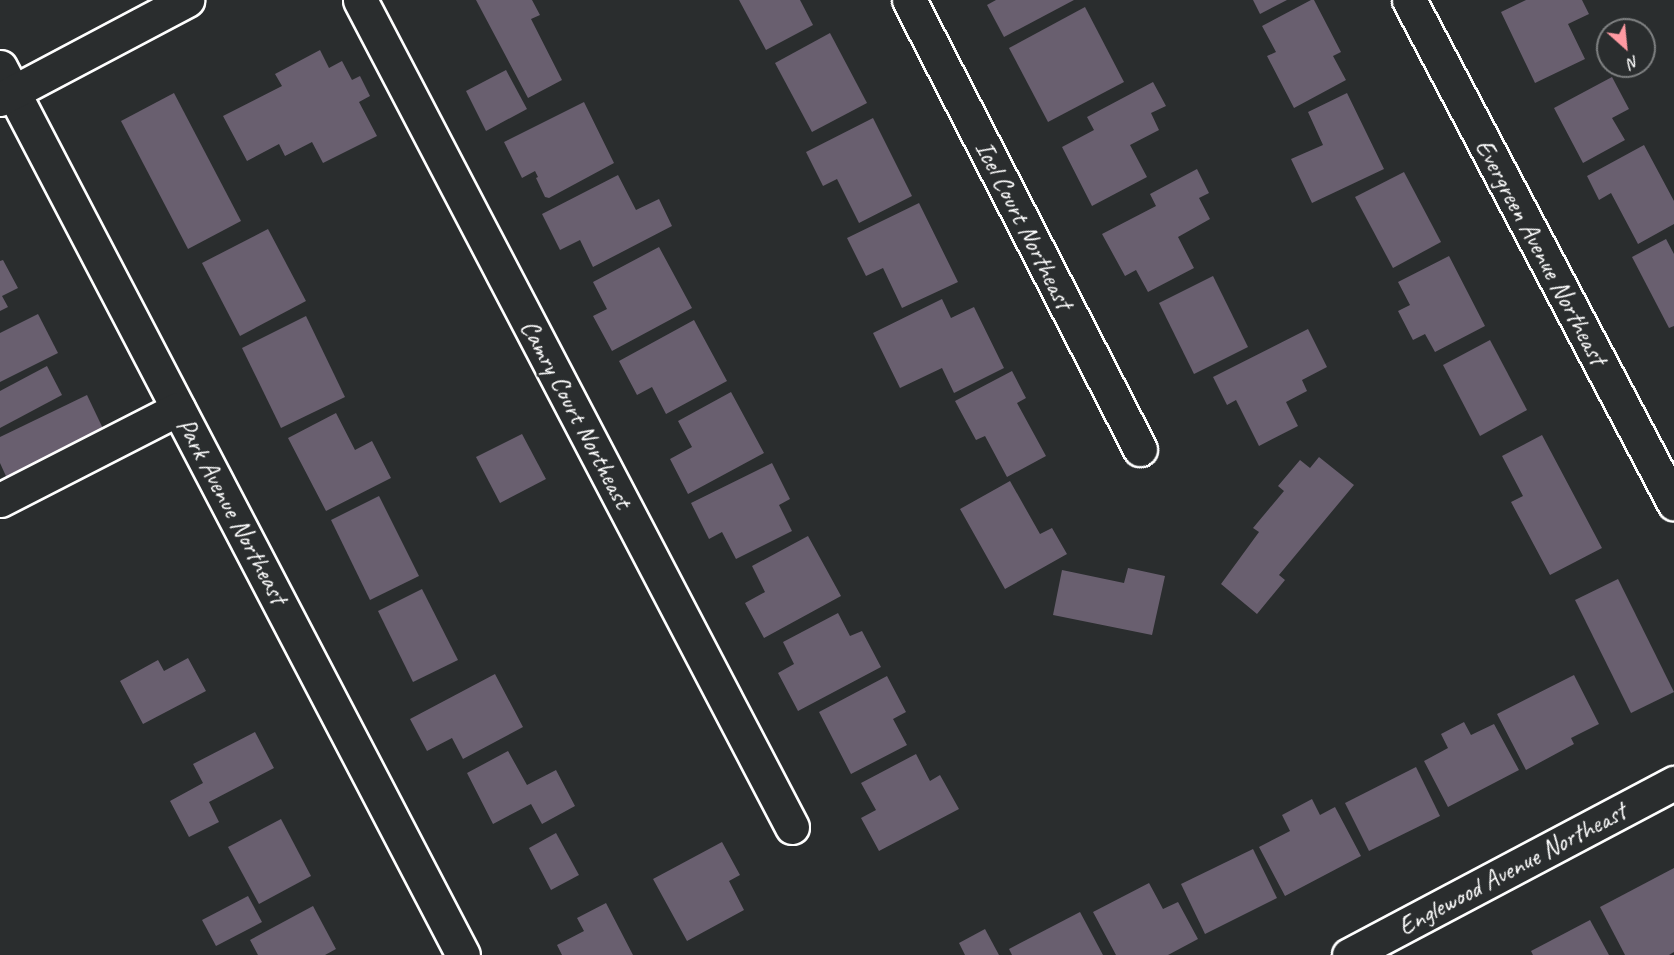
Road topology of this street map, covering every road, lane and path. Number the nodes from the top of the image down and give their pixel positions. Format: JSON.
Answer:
{"nodes":[{"id":1,"x":187,"y":0,"type":"edge"},
{"id":2,"x":360,"y":0,"type":"edge"},
{"id":3,"x":909,"y":0,"type":"edge"},
{"id":4,"x":1409,"y":0,"type":"edge"},
{"id":5,"x":4,"y":86,"type":"edge"},
{"id":6,"x":178,"y":409,"type":"junction"},
{"id":7,"x":1140,"y":449,"type":"dead end"},
{"id":8,"x":0,"y":500,"type":"edge"},
{"id":9,"x":1674,"y":503,"type":"edge"},
{"id":10,"x":1674,"y":783,"type":"edge"},
{"id":11,"x":792,"y":827,"type":"dead end"},
{"id":12,"x":463,"y":955,"type":"edge"},
{"id":13,"x":1349,"y":955,"type":"edge"}],
"edges":[{"from":1,"to":5,"type":"street"},
{"from":2,"to":11,"type":"street","name":"Camry Court Northeast"},
{"from":3,"to":7,"type":"street","name":"Icel Court Northeast"},
{"from":4,"to":9,"type":"street","name":"Evergreen Avenue Northeast"},
{"from":5,"to":6,"type":"street","name":"Park Avenue Northeast"},
{"from":6,"to":8,"type":"street"},
{"from":6,"to":12,"type":"street","name":"Park Avenue Northeast"},
{"from":10,"to":13,"type":"street","name":"Englewood Avenue Northeast"}]}
